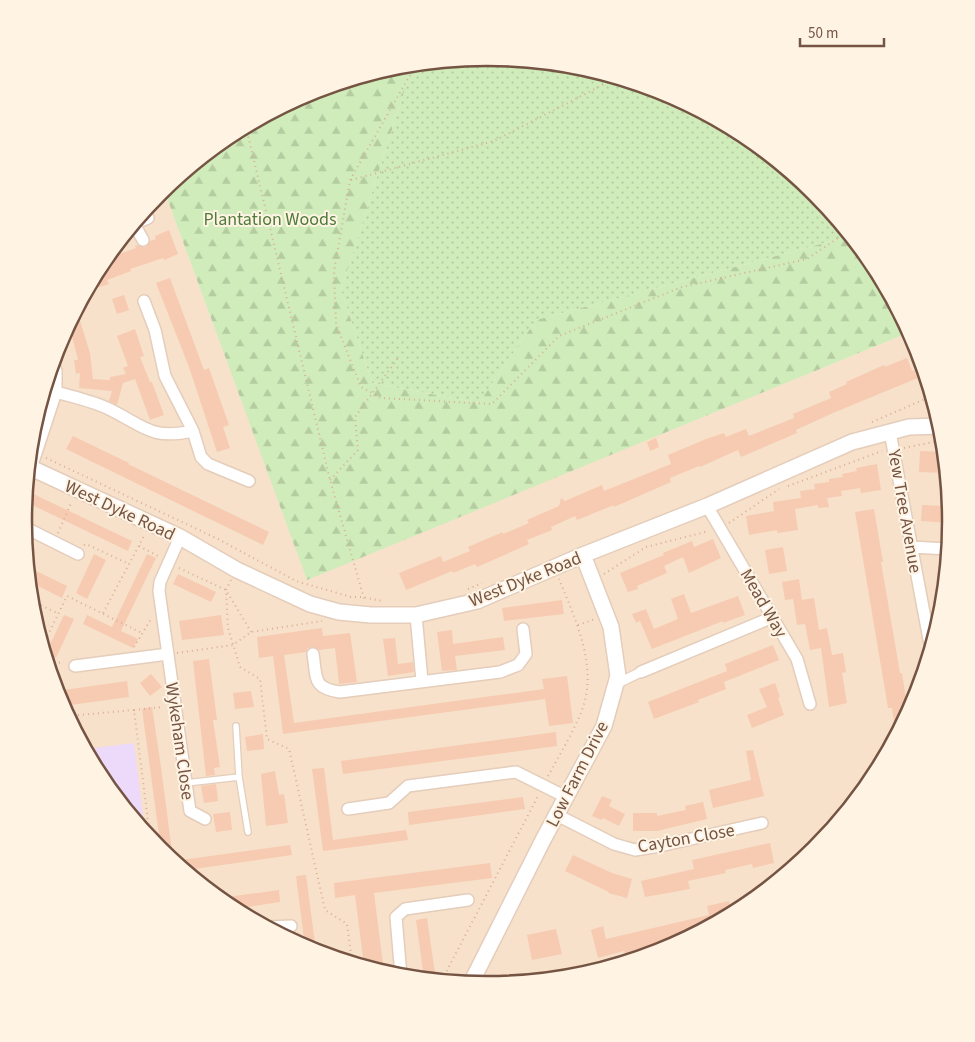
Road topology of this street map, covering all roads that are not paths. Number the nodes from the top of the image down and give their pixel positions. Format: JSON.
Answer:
{"nodes":[{"id":1,"x":138,"y":230,"type":"edge"},
{"id":2,"x":143,"y":240,"type":"dead end"},
{"id":3,"x":144,"y":301,"type":"dead end"},
{"id":4,"x":56,"y":378,"type":"edge"},
{"id":5,"x":56,"y":392,"type":"junction"},
{"id":6,"x":933,"y":426,"type":"edge"},
{"id":7,"x":192,"y":431,"type":"junction"},
{"id":8,"x":890,"y":432,"type":"junction"},
{"id":9,"x":39,"y":444,"type":"edge"},
{"id":10,"x":35,"y":470,"type":"edge"},
{"id":11,"x":249,"y":481,"type":"dead end"},
{"id":12,"x":708,"y":506,"type":"junction"},
{"id":13,"x":32,"y":531,"type":"edge"},
{"id":14,"x":180,"y":537,"type":"junction"},
{"id":15,"x":910,"y":547,"type":"junction"},
{"id":16,"x":942,"y":549,"type":"edge"},
{"id":17,"x":78,"y":554,"type":"road end"},
{"id":18,"x":583,"y":555,"type":"junction"},
{"id":19,"x":416,"y":615,"type":"junction"},
{"id":20,"x":773,"y":617,"type":"junction"},
{"id":21,"x":523,"y":628,"type":"dead end"},
{"id":22,"x":928,"y":635,"type":"edge"},
{"id":23,"x":168,"y":654,"type":"junction"},
{"id":24,"x":313,"y":654,"type":"dead end"},
{"id":25,"x":75,"y":666,"type":"road end"},
{"id":26,"x":641,"y":672,"type":"joint"},
{"id":27,"x":422,"y":681,"type":"junction"},
{"id":28,"x":616,"y":684,"type":"junction"},
{"id":29,"x":810,"y":704,"type":"dead end"},
{"id":30,"x":236,"y":726,"type":"dead end"},
{"id":31,"x":240,"y":777,"type":"junction"},
{"id":32,"x":186,"y":783,"type":"junction"},
{"id":33,"x":566,"y":796,"type":"junction"},
{"id":34,"x":348,"y":808,"type":"dead end"},
{"id":35,"x":557,"y":815,"type":"junction"},
{"id":36,"x":205,"y":819,"type":"dead end"},
{"id":37,"x":762,"y":823,"type":"dead end"},
{"id":38,"x":248,"y":832,"type":"dead end"},
{"id":39,"x":468,"y":900,"type":"dead end"},
{"id":40,"x":291,"y":926,"type":"dead end"},
{"id":41,"x":282,"y":927,"type":"edge"},
{"id":42,"x":400,"y":967,"type":"edge"},
{"id":43,"x":478,"y":976,"type":"edge"}],
"edges":[{"from":1,"to":2,"type":"street"},
{"from":3,"to":7,"type":"street"},
{"from":4,"to":5,"type":"street"},
{"from":5,"to":7,"type":"street"},
{"from":5,"to":9,"type":"street"},
{"from":6,"to":8,"type":"street","name":"West Dyke Road"},
{"from":7,"to":11,"type":"street"},
{"from":8,"to":12,"type":"street","name":"West Dyke Road"},
{"from":8,"to":15,"type":"street","name":"Yew Tree Avenue"},
{"from":10,"to":14,"type":"street","name":"West Dyke Road"},
{"from":12,"to":18,"type":"street","name":"West Dyke Road"},
{"from":12,"to":20,"type":"street","name":"Mead Way"},
{"from":13,"to":17,"type":"street"},
{"from":14,"to":19,"type":"street","name":"West Dyke Road"},
{"from":14,"to":23,"type":"street","name":"Wykeham Close"},
{"from":15,"to":16,"type":"street"},
{"from":15,"to":22,"type":"street","name":"Yew Tree Avenue"},
{"from":18,"to":19,"type":"street","name":"West Dyke Road"},
{"from":18,"to":28,"type":"street","name":"Low Farm Drive"},
{"from":19,"to":27,"type":"street"},
{"from":20,"to":26,"type":"street"},
{"from":20,"to":29,"type":"street","name":"Mead Way"},
{"from":21,"to":27,"type":"street"},
{"from":23,"to":25,"type":"street"},
{"from":23,"to":32,"type":"street","name":"Wykeham Close"},
{"from":24,"to":27,"type":"street"},
{"from":26,"to":28,"type":"street"},
{"from":28,"to":33,"type":"street","name":"Low Farm Drive"},
{"from":30,"to":31,"type":"lane"},
{"from":31,"to":32,"type":"lane"},
{"from":31,"to":38,"type":"lane"},
{"from":32,"to":36,"type":"street","name":"Wykeham Close"},
{"from":33,"to":34,"type":"street"},
{"from":33,"to":35,"type":"street","name":"Low Farm Drive"},
{"from":35,"to":37,"type":"street","name":"Cayton Close"},
{"from":35,"to":43,"type":"street","name":"Low Farm Drive"},
{"from":39,"to":42,"type":"street"},
{"from":40,"to":41,"type":"street"}]}
